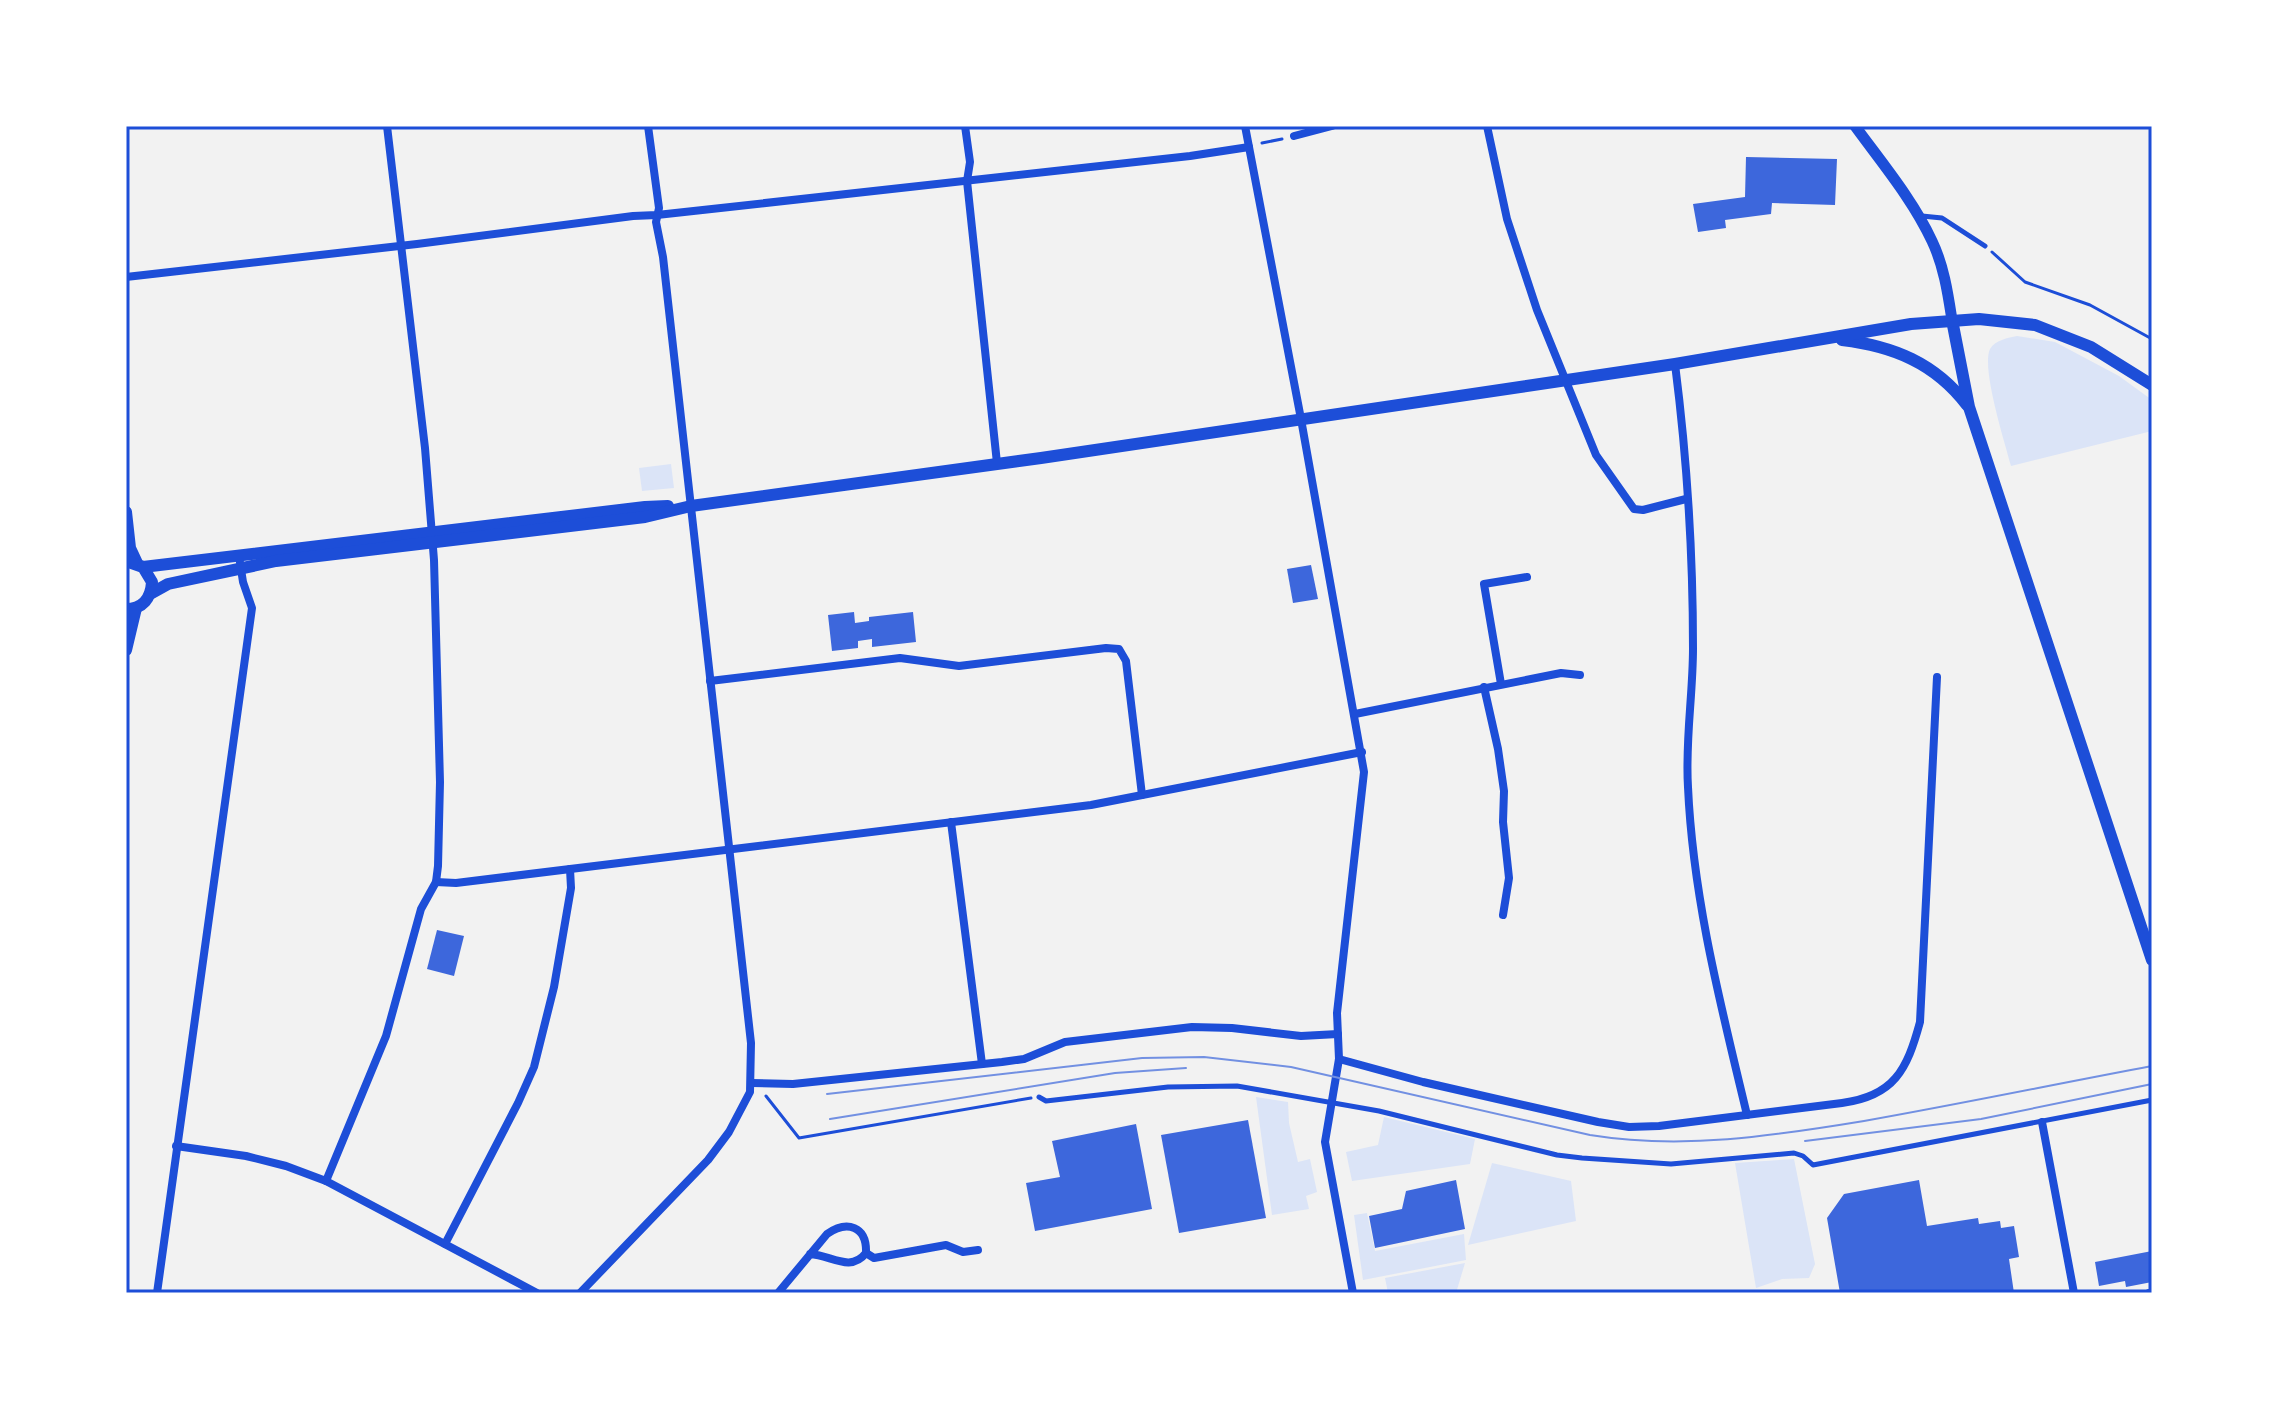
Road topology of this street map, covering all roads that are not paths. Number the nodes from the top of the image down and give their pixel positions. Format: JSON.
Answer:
{"nodes":[{"id":1,"x":387,"y":126,"type":"edge"},
{"id":2,"x":648,"y":126,"type":"edge"},
{"id":3,"x":965,"y":126,"type":"edge"},
{"id":4,"x":1245,"y":126,"type":"edge"},
{"id":5,"x":1332,"y":126,"type":"edge"},
{"id":6,"x":1487,"y":126,"type":"edge"},
{"id":7,"x":1855,"y":126,"type":"edge"},
{"id":8,"x":1294,"y":136,"type":"road end"},
{"id":9,"x":1249,"y":147,"type":"junction"},
{"id":10,"x":967,"y":181,"type":"junction"},
{"id":11,"x":657,"y":215,"type":"junction"},
{"id":12,"x":1918,"y":216,"type":"junction"},
{"id":13,"x":400,"y":245,"type":"junction"},
{"id":14,"x":1985,"y":246,"type":"road end"},
{"id":15,"x":126,"y":277,"type":"edge"},
{"id":16,"x":1952,"y":320,"type":"junction"},
{"id":17,"x":1831,"y":338,"type":"junction"},
{"id":18,"x":1675,"y":364,"type":"junction"},
{"id":19,"x":1567,"y":379,"type":"junction"},
{"id":20,"x":2152,"y":385,"type":"edge"},
{"id":21,"x":1969,"y":407,"type":"junction"},
{"id":22,"x":1301,"y":419,"type":"junction"},
{"id":23,"x":997,"y":463,"type":"junction"},
{"id":24,"x":1686,"y":499,"type":"junction"},
{"id":25,"x":691,"y":506,"type":"junction"},
{"id":26,"x":126,"y":512,"type":"edge"},
{"id":27,"x":432,"y":537,"type":"junction"},
{"id":28,"x":240,"y":563,"type":"junction"},
{"id":29,"x":135,"y":564,"type":"edge"},
{"id":30,"x":1527,"y":577,"type":"dead end"},
{"id":31,"x":150,"y":594,"type":"junction"},
{"id":32,"x":131,"y":609,"type":"edge"},
{"id":33,"x":126,"y":650,"type":"edge"},
{"id":34,"x":1580,"y":675,"type":"dead end"},
{"id":35,"x":1937,"y":677,"type":"dead end"},
{"id":36,"x":710,"y":681,"type":"junction"},
{"id":37,"x":1501,"y":684,"type":"junction"},
{"id":38,"x":1484,"y":687,"type":"junction"},
{"id":39,"x":1355,"y":714,"type":"junction"},
{"id":40,"x":1362,"y":752,"type":"junction"},
{"id":41,"x":1142,"y":795,"type":"junction"},
{"id":42,"x":951,"y":822,"type":"junction"},
{"id":43,"x":730,"y":849,"type":"junction"},
{"id":44,"x":570,"y":869,"type":"junction"},
{"id":45,"x":436,"y":882,"type":"junction"},
{"id":46,"x":1503,"y":915,"type":"dead end"},
{"id":47,"x":2152,"y":960,"type":"edge"},
{"id":48,"x":1338,"y":1034,"type":"junction"},
{"id":49,"x":1339,"y":1059,"type":"junction"},
{"id":50,"x":982,"y":1064,"type":"junction"},
{"id":51,"x":752,"y":1083,"type":"junction"},
{"id":52,"x":1039,"y":1097,"type":"road end"},
{"id":53,"x":2152,"y":1100,"type":"edge"},
{"id":54,"x":1331,"y":1102,"type":"junction"},
{"id":55,"x":1747,"y":1115,"type":"junction"},
{"id":56,"x":2042,"y":1122,"type":"junction"},
{"id":57,"x":176,"y":1146,"type":"junction"},
{"id":58,"x":326,"y":1181,"type":"junction"},
{"id":59,"x":445,"y":1244,"type":"junction"},
{"id":60,"x":978,"y":1250,"type":"dead end"},
{"id":61,"x":866,"y":1253,"type":"junction"},
{"id":62,"x":810,"y":1254,"type":"junction"},
{"id":63,"x":157,"y":1293,"type":"edge"},
{"id":64,"x":537,"y":1293,"type":"edge"},
{"id":65,"x":580,"y":1293,"type":"edge"},
{"id":66,"x":778,"y":1293,"type":"edge"},
{"id":67,"x":1353,"y":1293,"type":"edge"},
{"id":68,"x":2074,"y":1293,"type":"edge"}],
"edges":[{"from":1,"to":13,"type":"street"},
{"from":2,"to":11,"type":"street"},
{"from":3,"to":10,"type":"street"},
{"from":4,"to":9,"type":"street"},
{"from":5,"to":8,"type":"street"},
{"from":6,"to":19,"type":"street"},
{"from":7,"to":12,"type":"street"},
{"from":9,"to":10,"type":"street"},
{"from":9,"to":22,"type":"street"},
{"from":10,"to":11,"type":"street"},
{"from":10,"to":23,"type":"street"},
{"from":11,"to":13,"type":"street"},
{"from":11,"to":25,"type":"street"},
{"from":12,"to":14,"type":"lane"},
{"from":12,"to":16,"type":"street"},
{"from":13,"to":15,"type":"street"},
{"from":13,"to":27,"type":"street"},
{"from":16,"to":17,"type":"main road"},
{"from":16,"to":20,"type":"main road"},
{"from":16,"to":21,"type":"main road"},
{"from":17,"to":18,"type":"main road"},
{"from":17,"to":21,"type":"main road"},
{"from":18,"to":19,"type":"main road"},
{"from":18,"to":24,"type":"street"},
{"from":19,"to":22,"type":"main road"},
{"from":19,"to":24,"type":"street"},
{"from":21,"to":47,"type":"main road"},
{"from":22,"to":23,"type":"main road"},
{"from":22,"to":39,"type":"street"},
{"from":23,"to":25,"type":"main road"},
{"from":24,"to":55,"type":"street"},
{"from":25,"to":27,"type":"main road"},
{"from":25,"to":36,"type":"street"},
{"from":26,"to":29,"type":"main road"},
{"from":27,"to":28,"type":"main road"},
{"from":27,"to":45,"type":"street"},
{"from":28,"to":29,"type":"main road"},
{"from":28,"to":31,"type":"main road"},
{"from":28,"to":57,"type":"street"},
{"from":29,"to":31,"type":"main road"},
{"from":30,"to":37,"type":"street"},
{"from":31,"to":32,"type":"main road"},
{"from":32,"to":33,"type":"main road"},
{"from":34,"to":37,"type":"street"},
{"from":35,"to":55,"type":"street"},
{"from":36,"to":41,"type":"street"},
{"from":36,"to":43,"type":"street"},
{"from":37,"to":38,"type":"street"},
{"from":38,"to":39,"type":"street"},
{"from":38,"to":46,"type":"street"},
{"from":39,"to":40,"type":"street"},
{"from":40,"to":41,"type":"street"},
{"from":40,"to":48,"type":"street"},
{"from":41,"to":42,"type":"street"},
{"from":42,"to":43,"type":"street"},
{"from":42,"to":50,"type":"street"},
{"from":43,"to":44,"type":"street"},
{"from":43,"to":51,"type":"street"},
{"from":44,"to":45,"type":"street"},
{"from":44,"to":59,"type":"street"},
{"from":45,"to":58,"type":"street"},
{"from":48,"to":49,"type":"street"},
{"from":48,"to":50,"type":"street"},
{"from":49,"to":54,"type":"street"},
{"from":49,"to":55,"type":"street"},
{"from":50,"to":51,"type":"street"},
{"from":51,"to":65,"type":"street"},
{"from":52,"to":54,"type":"lane"},
{"from":53,"to":56,"type":"lane"},
{"from":54,"to":56,"type":"lane"},
{"from":54,"to":67,"type":"street"},
{"from":56,"to":68,"type":"street"},
{"from":57,"to":58,"type":"street"},
{"from":57,"to":63,"type":"street"},
{"from":58,"to":59,"type":"street"},
{"from":59,"to":64,"type":"street"},
{"from":60,"to":61,"type":"street"},
{"from":61,"to":62,"type":"street"},
{"from":61,"to":62,"type":"street"},
{"from":62,"to":66,"type":"street"}]}
